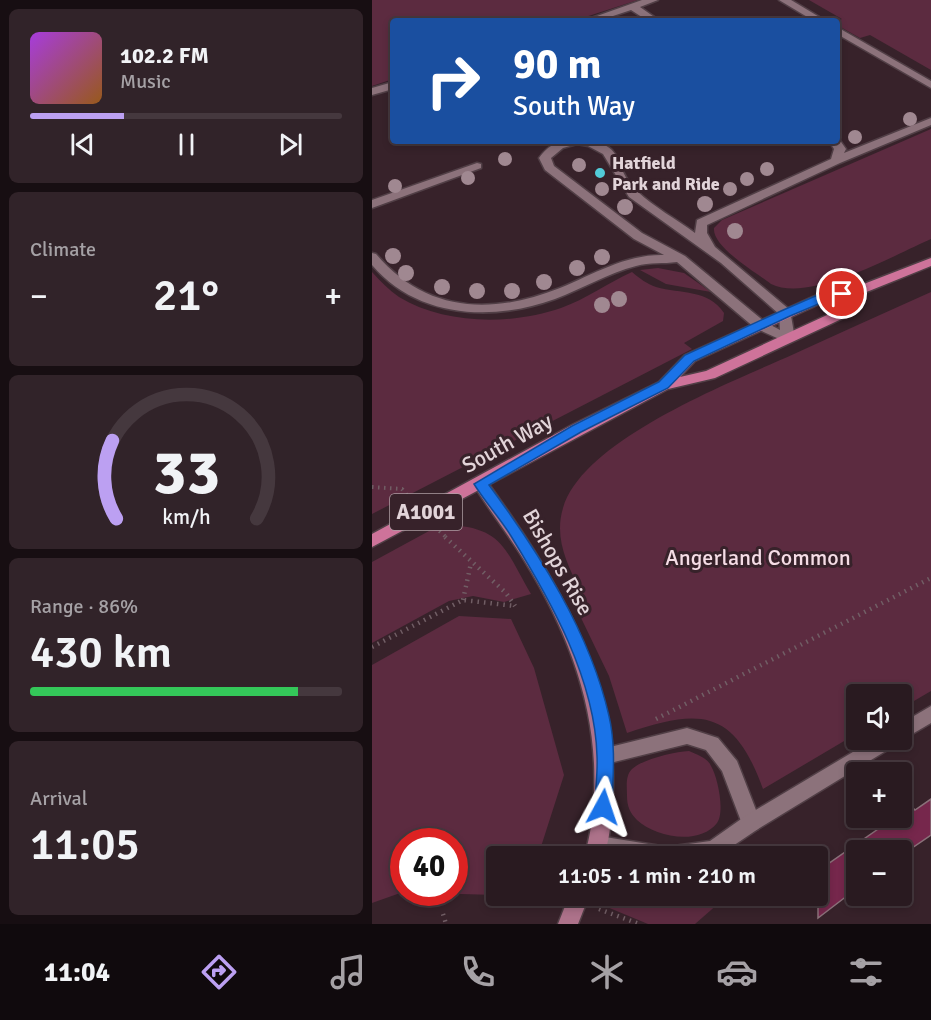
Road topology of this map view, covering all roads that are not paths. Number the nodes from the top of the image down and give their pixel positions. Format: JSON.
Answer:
{"nodes":[{"id":1,"x":653,"y":0,"type":"edge"},
{"id":2,"x":784,"y":0,"type":"edge"},
{"id":3,"x":632,"y":6,"type":"junction"},
{"id":4,"x":597,"y":18,"type":"edge"},
{"id":5,"x":650,"y":18,"type":"edge"},
{"id":6,"x":816,"y":18,"type":"edge"},
{"id":7,"x":840,"y":34,"type":"edge"},
{"id":8,"x":931,"y":85,"type":"edge"},
{"id":9,"x":390,"y":86,"type":"edge"},
{"id":10,"x":372,"y":92,"type":"edge"},
{"id":11,"x":931,"y":121,"type":"edge"},
{"id":12,"x":564,"y":144,"type":"edge"},
{"id":13,"x":596,"y":144,"type":"edge"},
{"id":14,"x":837,"y":144,"type":"edge"},
{"id":15,"x":836,"y":161,"type":"junction"},
{"id":16,"x":477,"y":166,"type":"dead end"},
{"id":17,"x":372,"y":204,"type":"edge"},
{"id":18,"x":709,"y":248,"type":"junction"},
{"id":19,"x":372,"y":257,"type":"edge"},
{"id":20,"x":681,"y":259,"type":"junction"},
{"id":21,"x":931,"y":262,"type":"edge"},
{"id":22,"x":859,"y":290,"type":"junction"},
{"id":23,"x":785,"y":313,"type":"junction"},
{"id":24,"x":760,"y":325,"type":"junction"},
{"id":25,"x":788,"y":339,"type":"junction"},
{"id":26,"x":664,"y":385,"type":"junction"},
{"id":27,"x":481,"y":484,"type":"junction"},
{"id":28,"x":372,"y":541,"type":"edge"},
{"id":29,"x":931,"y":714,"type":"edge"},
{"id":30,"x":912,"y":726,"type":"edge"},
{"id":31,"x":871,"y":750,"type":"edge"},
{"id":32,"x":606,"y":756,"type":"junction"},
{"id":33,"x":751,"y":823,"type":"junction"},
{"id":34,"x":597,"y":846,"type":"edge"},
{"id":35,"x":718,"y":846,"type":"edge"},
{"id":36,"x":575,"y":906,"type":"edge"},
{"id":37,"x":568,"y":924,"type":"edge"}],
"edges":[{"from":1,"to":3,"type":"street"},
{"from":2,"to":6,"type":"street"},
{"from":3,"to":4,"type":"street"},
{"from":3,"to":5,"type":"street"},
{"from":7,"to":8,"type":"street"},
{"from":9,"to":10,"type":"street"},
{"from":11,"to":15,"type":"street"},
{"from":12,"to":20,"type":"street"},
{"from":13,"to":18,"type":"street"},
{"from":14,"to":15,"type":"street"},
{"from":15,"to":18,"type":"street"},
{"from":16,"to":17,"type":"street"},
{"from":18,"to":23,"type":"street"},
{"from":19,"to":20,"type":"street"},
{"from":20,"to":24,"type":"street"},
{"from":21,"to":22,"type":"main road","name":"South Way","number":"A1001"},
{"from":22,"to":23,"type":"main road","name":"South Way","number":"A1001"},
{"from":22,"to":25,"type":"main road","name":"South Way","number":"A1001"},
{"from":23,"to":24,"type":"main road","name":"South Way","number":"A1001"},
{"from":23,"to":25,"type":"street"},
{"from":24,"to":25,"type":"street"},
{"from":24,"to":26,"type":"main road","name":"South Way","number":"A1001"},
{"from":25,"to":26,"type":"main road","name":"South Way","number":"A1001"},
{"from":26,"to":27,"type":"main road","name":"South Way","number":"A1001"},
{"from":27,"to":28,"type":"main road","name":"South Way","number":"A1001"},
{"from":27,"to":32,"type":"street","name":"Bishops Rise"},
{"from":29,"to":30,"type":"street"},
{"from":31,"to":33,"type":"street","name":"Bishops Rise"},
{"from":32,"to":33,"type":"street"},
{"from":32,"to":34,"type":"street","name":"Bishops Rise"},
{"from":33,"to":35,"type":"street","name":"Bishops Rise"},
{"from":36,"to":37,"type":"street"}]}
